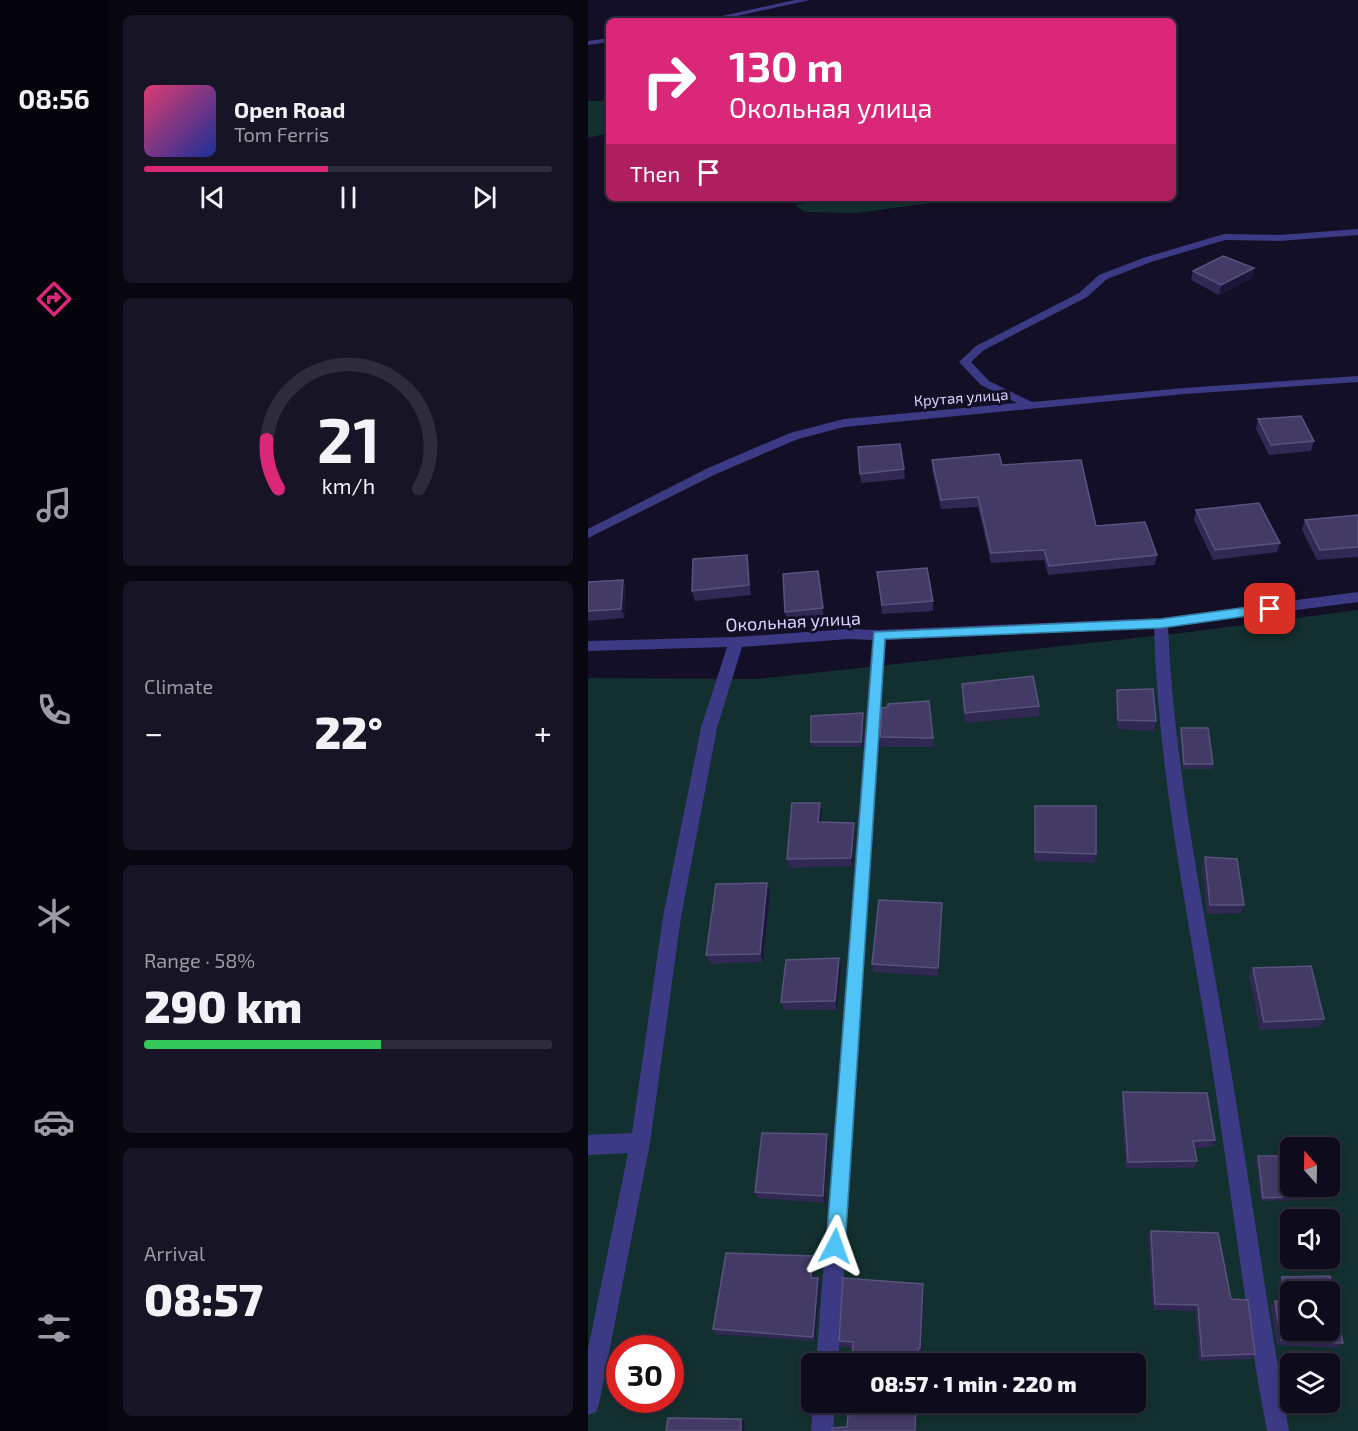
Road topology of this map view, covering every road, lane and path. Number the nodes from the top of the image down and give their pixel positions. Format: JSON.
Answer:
{"nodes":[{"id":1,"x":806,"y":0,"type":"edge"},
{"id":2,"x":718,"y":18,"type":"edge"},
{"id":3,"x":606,"y":41,"type":"edge"},
{"id":4,"x":588,"y":44,"type":"edge"},
{"id":5,"x":1358,"y":232,"type":"edge"},
{"id":6,"x":1358,"y":379,"type":"edge"},
{"id":7,"x":1031,"y":406,"type":"junction"},
{"id":8,"x":588,"y":534,"type":"edge"},
{"id":9,"x":1358,"y":597,"type":"edge"},
{"id":10,"x":1161,"y":623,"type":"junction"},
{"id":11,"x":879,"y":635,"type":"junction"},
{"id":12,"x":736,"y":642,"type":"junction"},
{"id":13,"x":588,"y":646,"type":"edge"},
{"id":14,"x":640,"y":1143,"type":"junction"},
{"id":15,"x":588,"y":1145,"type":"edge"},
{"id":16,"x":828,"y":1353,"type":"edge"},
{"id":17,"x":588,"y":1404,"type":"edge"},
{"id":18,"x":823,"y":1413,"type":"edge"},
{"id":19,"x":822,"y":1431,"type":"edge"},
{"id":20,"x":1278,"y":1431,"type":"edge"}],
"edges":[{"from":1,"to":2,"type":"street"},
{"from":3,"to":4,"type":"street"},
{"from":5,"to":7,"type":"street"},
{"from":6,"to":7,"type":"street","name":"Крутая улица"},
{"from":7,"to":8,"type":"street","name":"Крутая улица"},
{"from":9,"to":10,"type":"street","name":"Окольная улица"},
{"from":10,"to":11,"type":"street","name":"Окольная улица"},
{"from":10,"to":20,"type":"street"},
{"from":11,"to":12,"type":"street","name":"Окольная улица"},
{"from":11,"to":16,"type":"street"},
{"from":12,"to":13,"type":"street","name":"Окольная улица"},
{"from":12,"to":14,"type":"street"},
{"from":14,"to":15,"type":"street"},
{"from":14,"to":17,"type":"street"},
{"from":18,"to":19,"type":"street"}]}
